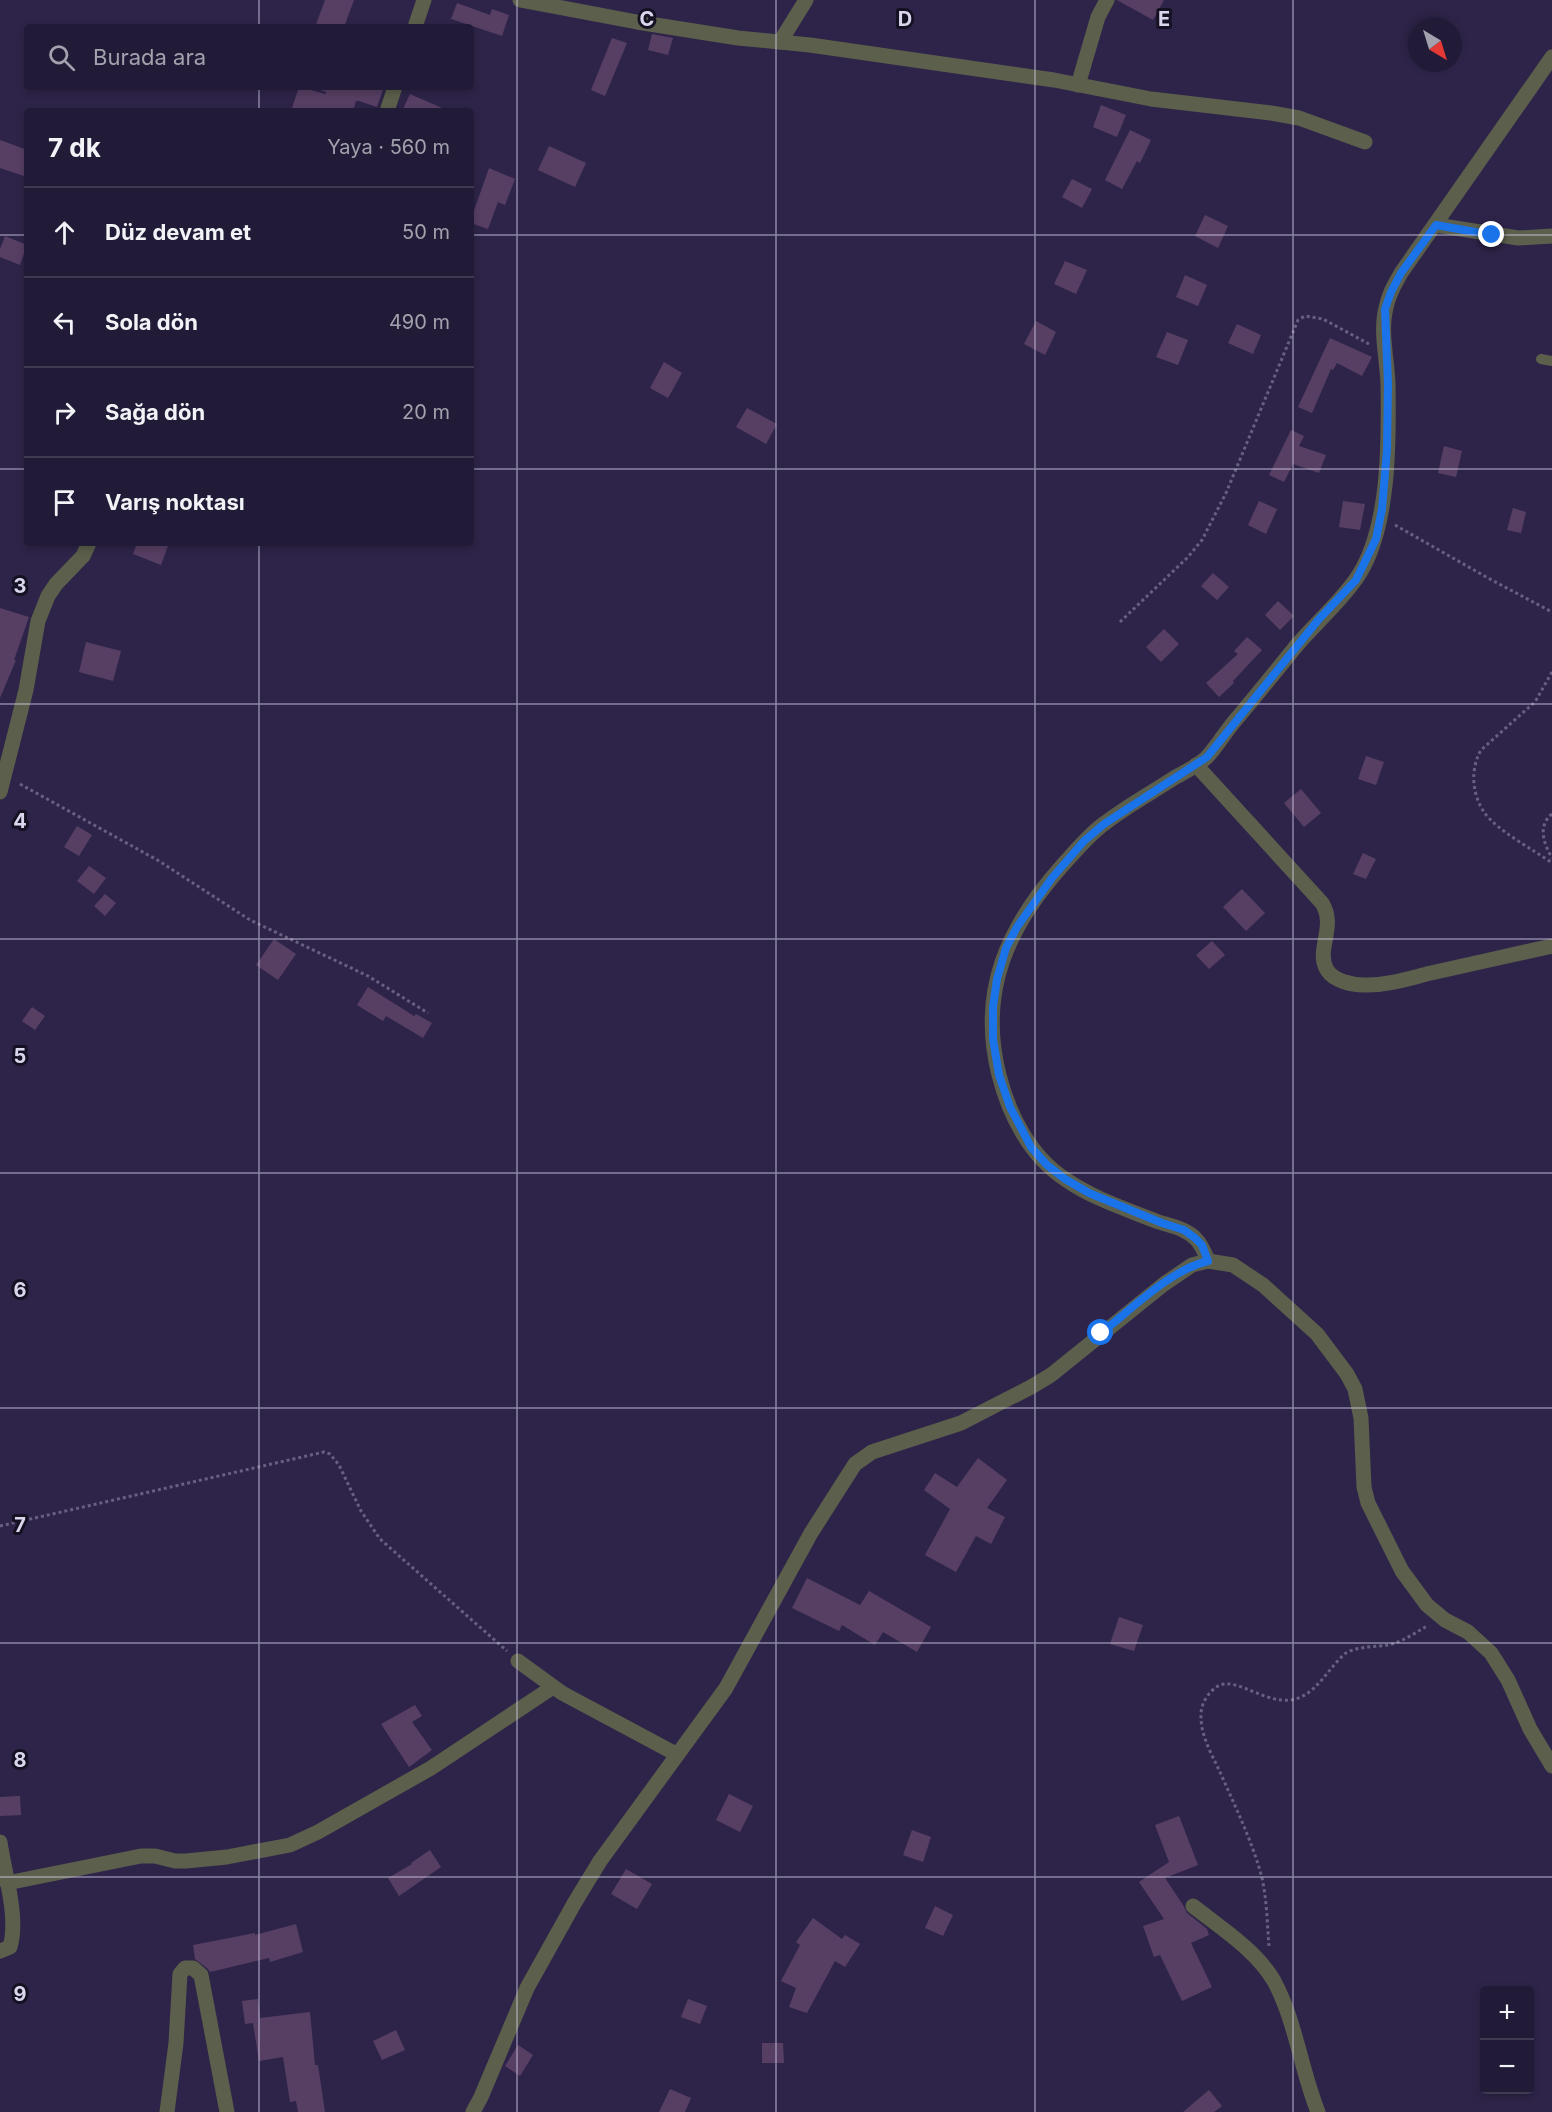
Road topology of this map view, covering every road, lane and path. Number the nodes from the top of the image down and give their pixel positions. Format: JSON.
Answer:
{"nodes":[{"id":1,"x":424,"y":0,"type":"edge"},
{"id":2,"x":520,"y":0,"type":"edge"},
{"id":3,"x":806,"y":0,"type":"edge"},
{"id":4,"x":1107,"y":0,"type":"edge"},
{"id":5,"x":416,"y":24,"type":"edge"},
{"id":6,"x":780,"y":42,"type":"junction"},
{"id":7,"x":1552,"y":57,"type":"edge"},
{"id":8,"x":1078,"y":85,"type":"junction"},
{"id":9,"x":394,"y":90,"type":"edge"},
{"id":10,"x":388,"y":108,"type":"edge"},
{"id":11,"x":1365,"y":142,"type":"dead end"},
{"id":12,"x":1436,"y":225,"type":"junction"},
{"id":13,"x":1552,"y":236,"type":"edge"},
{"id":14,"x":1386,"y":353,"type":"junction"},
{"id":15,"x":1380,"y":516,"type":"junction"},
{"id":16,"x":88,"y":546,"type":"edge"},
{"id":17,"x":1552,"y":612,"type":"edge"},
{"id":18,"x":1120,"y":622,"type":"dead end"},
{"id":19,"x":1552,"y":672,"type":"edge"},
{"id":20,"x":1196,"y":765,"type":"junction"},
{"id":21,"x":4,"y":776,"type":"junction"},
{"id":22,"x":0,"y":792,"type":"edge"},
{"id":23,"x":1552,"y":814,"type":"edge"},
{"id":24,"x":1552,"y":860,"type":"edge"},
{"id":25,"x":1552,"y":946,"type":"edge"},
{"id":26,"x":428,"y":1012,"type":"dead end"},
{"id":27,"x":1208,"y":1261,"type":"junction"},
{"id":28,"x":0,"y":1526,"type":"edge"},
{"id":29,"x":1441,"y":1617,"type":"junction"},
{"id":30,"x":518,"y":1661,"type":"joint"},
{"id":31,"x":553,"y":1687,"type":"junction"},
{"id":32,"x":676,"y":1754,"type":"junction"},
{"id":33,"x":1552,"y":1766,"type":"edge"},
{"id":34,"x":0,"y":1842,"type":"edge"},
{"id":35,"x":7,"y":1883,"type":"junction"},
{"id":36,"x":1193,"y":1906,"type":"dead end"},
{"id":37,"x":1269,"y":1948,"type":"dead end"},
{"id":38,"x":0,"y":1951,"type":"edge"},
{"id":39,"x":167,"y":2112,"type":"edge"},
{"id":40,"x":227,"y":2112,"type":"edge"},
{"id":41,"x":473,"y":2112,"type":"edge"},
{"id":42,"x":1318,"y":2112,"type":"edge"}],
"edges":[{"from":1,"to":5,"type":"street"},
{"from":2,"to":6,"type":"street"},
{"from":3,"to":6,"type":"street"},
{"from":4,"to":8,"type":"street"},
{"from":6,"to":8,"type":"street"},
{"from":7,"to":12,"type":"street"},
{"from":8,"to":11,"type":"street"},
{"from":9,"to":10,"type":"street"},
{"from":12,"to":13,"type":"street"},
{"from":12,"to":14,"type":"street"},
{"from":14,"to":15,"type":"street"},
{"from":14,"to":18,"type":"path"},
{"from":15,"to":17,"type":"path"},
{"from":15,"to":20,"type":"street"},
{"from":16,"to":21,"type":"street"},
{"from":19,"to":24,"type":"path"},
{"from":20,"to":25,"type":"street"},
{"from":20,"to":27,"type":"street"},
{"from":21,"to":22,"type":"street"},
{"from":21,"to":26,"type":"path"},
{"from":23,"to":24,"type":"path"},
{"from":27,"to":29,"type":"street"},
{"from":27,"to":32,"type":"street"},
{"from":28,"to":30,"type":"path"},
{"from":29,"to":33,"type":"street"},
{"from":29,"to":37,"type":"path"},
{"from":30,"to":31,"type":"street"},
{"from":31,"to":32,"type":"street"},
{"from":31,"to":35,"type":"street"},
{"from":32,"to":41,"type":"street"},
{"from":34,"to":35,"type":"street"},
{"from":35,"to":38,"type":"street"},
{"from":36,"to":42,"type":"street"},
{"from":39,"to":40,"type":"street"}]}
